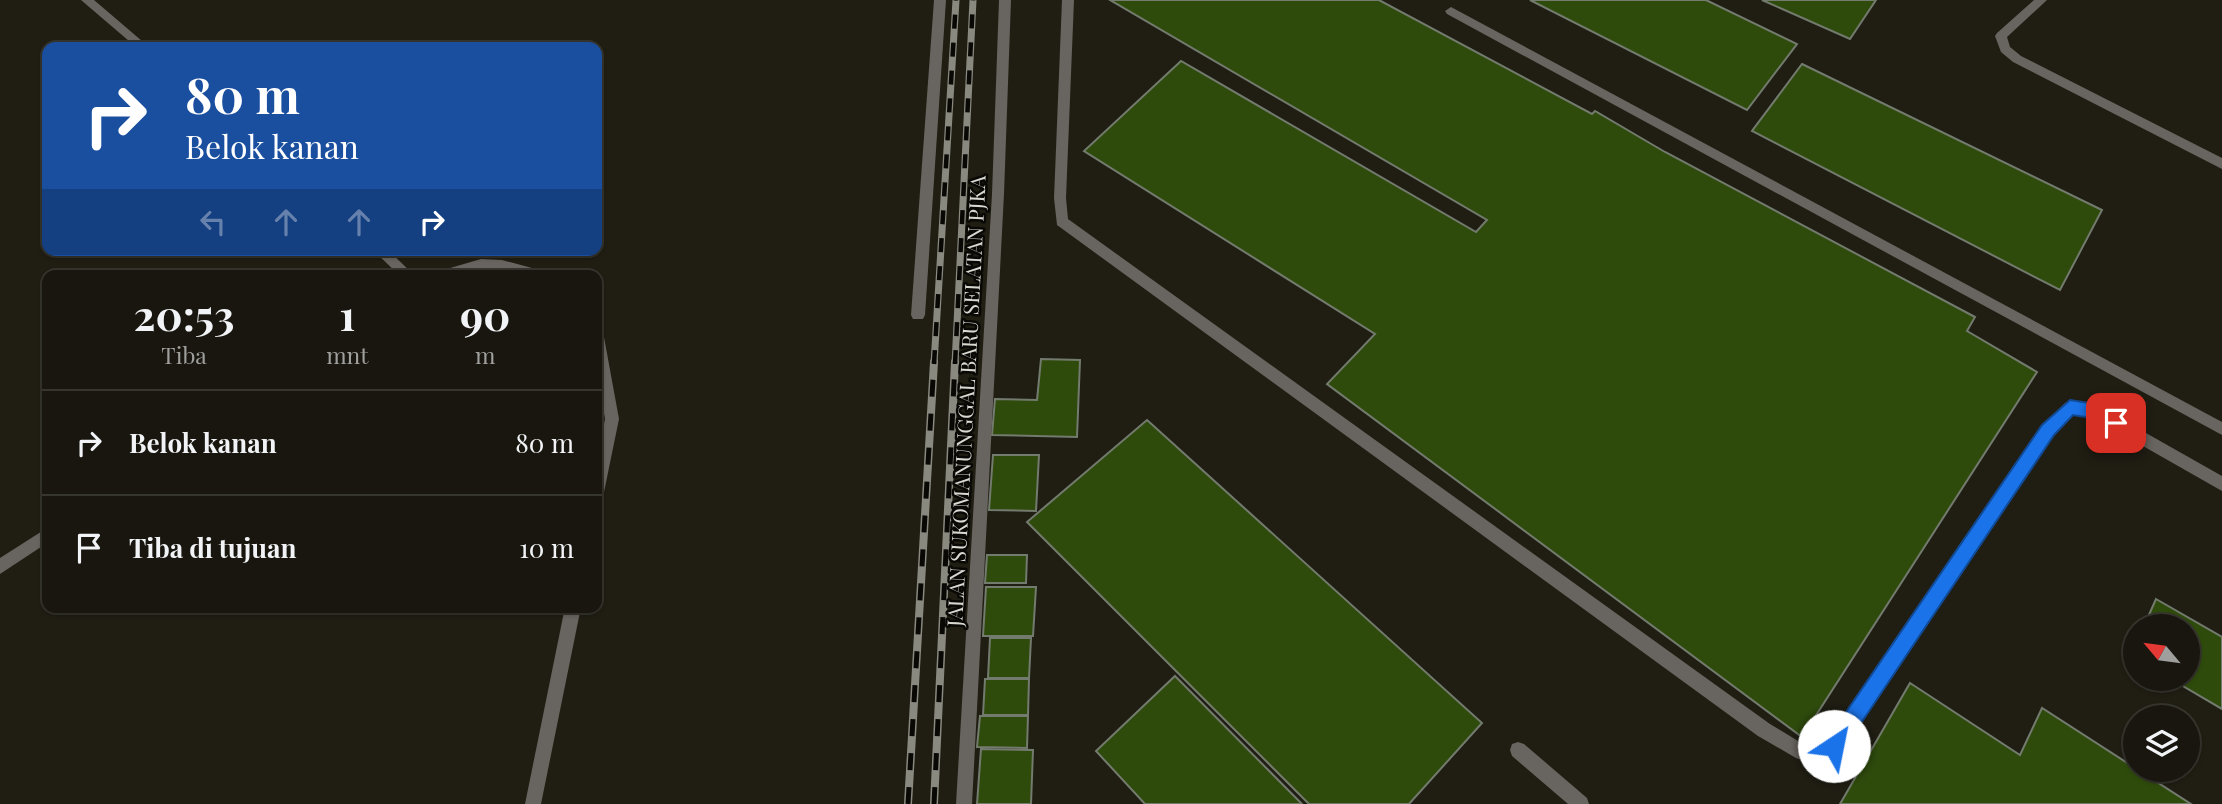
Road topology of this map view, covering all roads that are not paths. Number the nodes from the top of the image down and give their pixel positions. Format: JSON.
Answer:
{"nodes":[{"id":1,"x":87,"y":0,"type":"edge"},
{"id":2,"x":940,"y":0,"type":"edge"},
{"id":3,"x":1004,"y":0,"type":"edge"},
{"id":4,"x":1068,"y":0,"type":"edge"},
{"id":5,"x":2041,"y":0,"type":"edge"},
{"id":6,"x":1451,"y":11,"type":"dead end"},
{"id":7,"x":136,"y":42,"type":"edge"},
{"id":8,"x":2222,"y":164,"type":"edge"},
{"id":9,"x":386,"y":256,"type":"edge"},
{"id":10,"x":402,"y":270,"type":"edge"},
{"id":11,"x":459,"y":270,"type":"edge"},
{"id":12,"x":524,"y":270,"type":"edge"},
{"id":13,"x":918,"y":315,"type":"dead end"},
{"id":14,"x":602,"y":364,"type":"edge"},
{"id":15,"x":2222,"y":429,"type":"edge"},
{"id":16,"x":602,"y":468,"type":"edge"},
{"id":17,"x":2222,"y":484,"type":"edge"},
{"id":18,"x":42,"y":538,"type":"edge"},
{"id":19,"x":0,"y":567,"type":"edge"},
{"id":20,"x":572,"y":613,"type":"edge"},
{"id":21,"x":1518,"y":750,"type":"dead end"},
{"id":22,"x":533,"y":804,"type":"edge"},
{"id":23,"x":964,"y":804,"type":"edge"},
{"id":24,"x":1581,"y":804,"type":"edge"}],
"edges":[{"from":1,"to":7,"type":"street"},
{"from":2,"to":13,"type":"street"},
{"from":3,"to":23,"type":"street","name":"JALAN SUKOMANUNGGAL BARU SELATAN PJKA"},
{"from":4,"to":17,"type":"street"},
{"from":5,"to":8,"type":"street"},
{"from":6,"to":15,"type":"street"},
{"from":9,"to":10,"type":"street"},
{"from":11,"to":12,"type":"street"},
{"from":14,"to":16,"type":"street"},
{"from":18,"to":19,"type":"street"},
{"from":20,"to":22,"type":"street"},
{"from":21,"to":24,"type":"street"}]}
